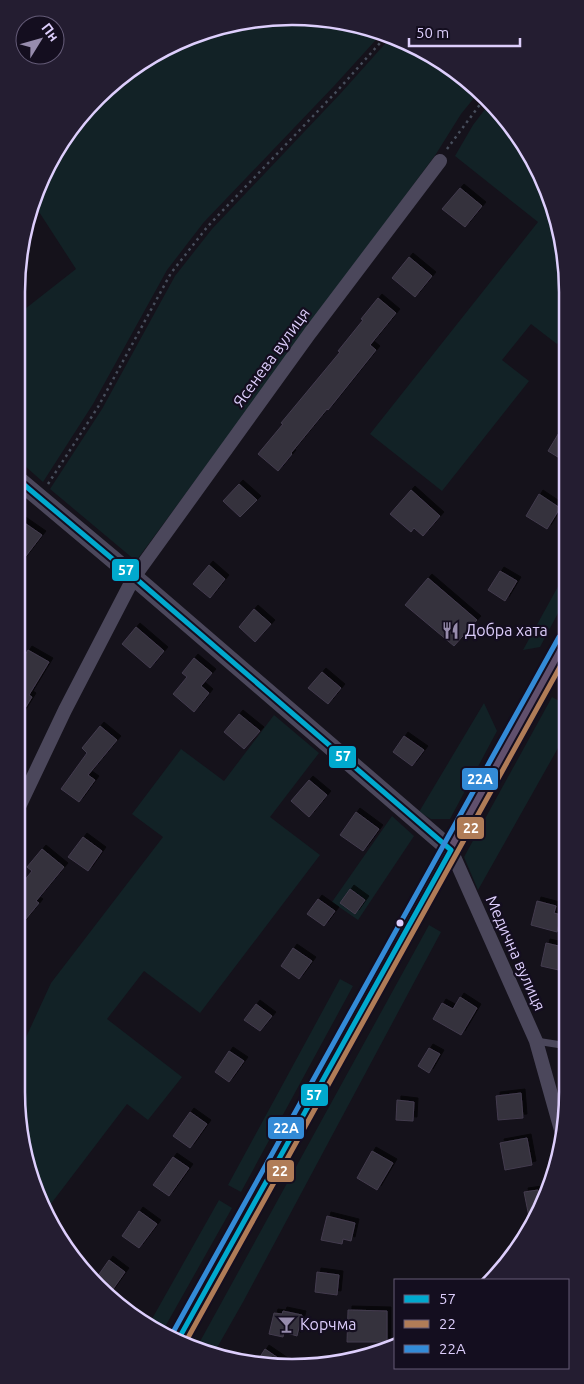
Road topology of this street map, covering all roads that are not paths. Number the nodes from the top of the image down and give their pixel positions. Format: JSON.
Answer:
{"nodes":[{"id":1,"x":440,"y":161,"type":"road end"},
{"id":2,"x":25,"y":486,"type":"edge"},
{"id":3,"x":134,"y":577,"type":"junction"},
{"id":4,"x":559,"y":655,"type":"edge"},
{"id":5,"x":25,"y":794,"type":"edge"},
{"id":6,"x":451,"y":850,"type":"junction"},
{"id":7,"x":536,"y":1041,"type":"junction"},
{"id":8,"x":559,"y":1045,"type":"edge"},
{"id":9,"x":558,"y":1118,"type":"edge"},
{"id":10,"x":181,"y":1335,"type":"edge"}],
"edges":[{"from":1,"to":3,"type":"street","name":"Ясенева вулиця"},
{"from":2,"to":3,"type":"street"},
{"from":3,"to":5,"type":"street","name":"Ясенева вулиця"},
{"from":3,"to":6,"type":"street"},
{"from":4,"to":6,"type":"main road"},
{"from":6,"to":7,"type":"street","name":"Медична вулиця"},
{"from":6,"to":10,"type":"main road"},
{"from":7,"to":8,"type":"lane"},
{"from":7,"to":9,"type":"street","name":"Медична вулиця"}]}
